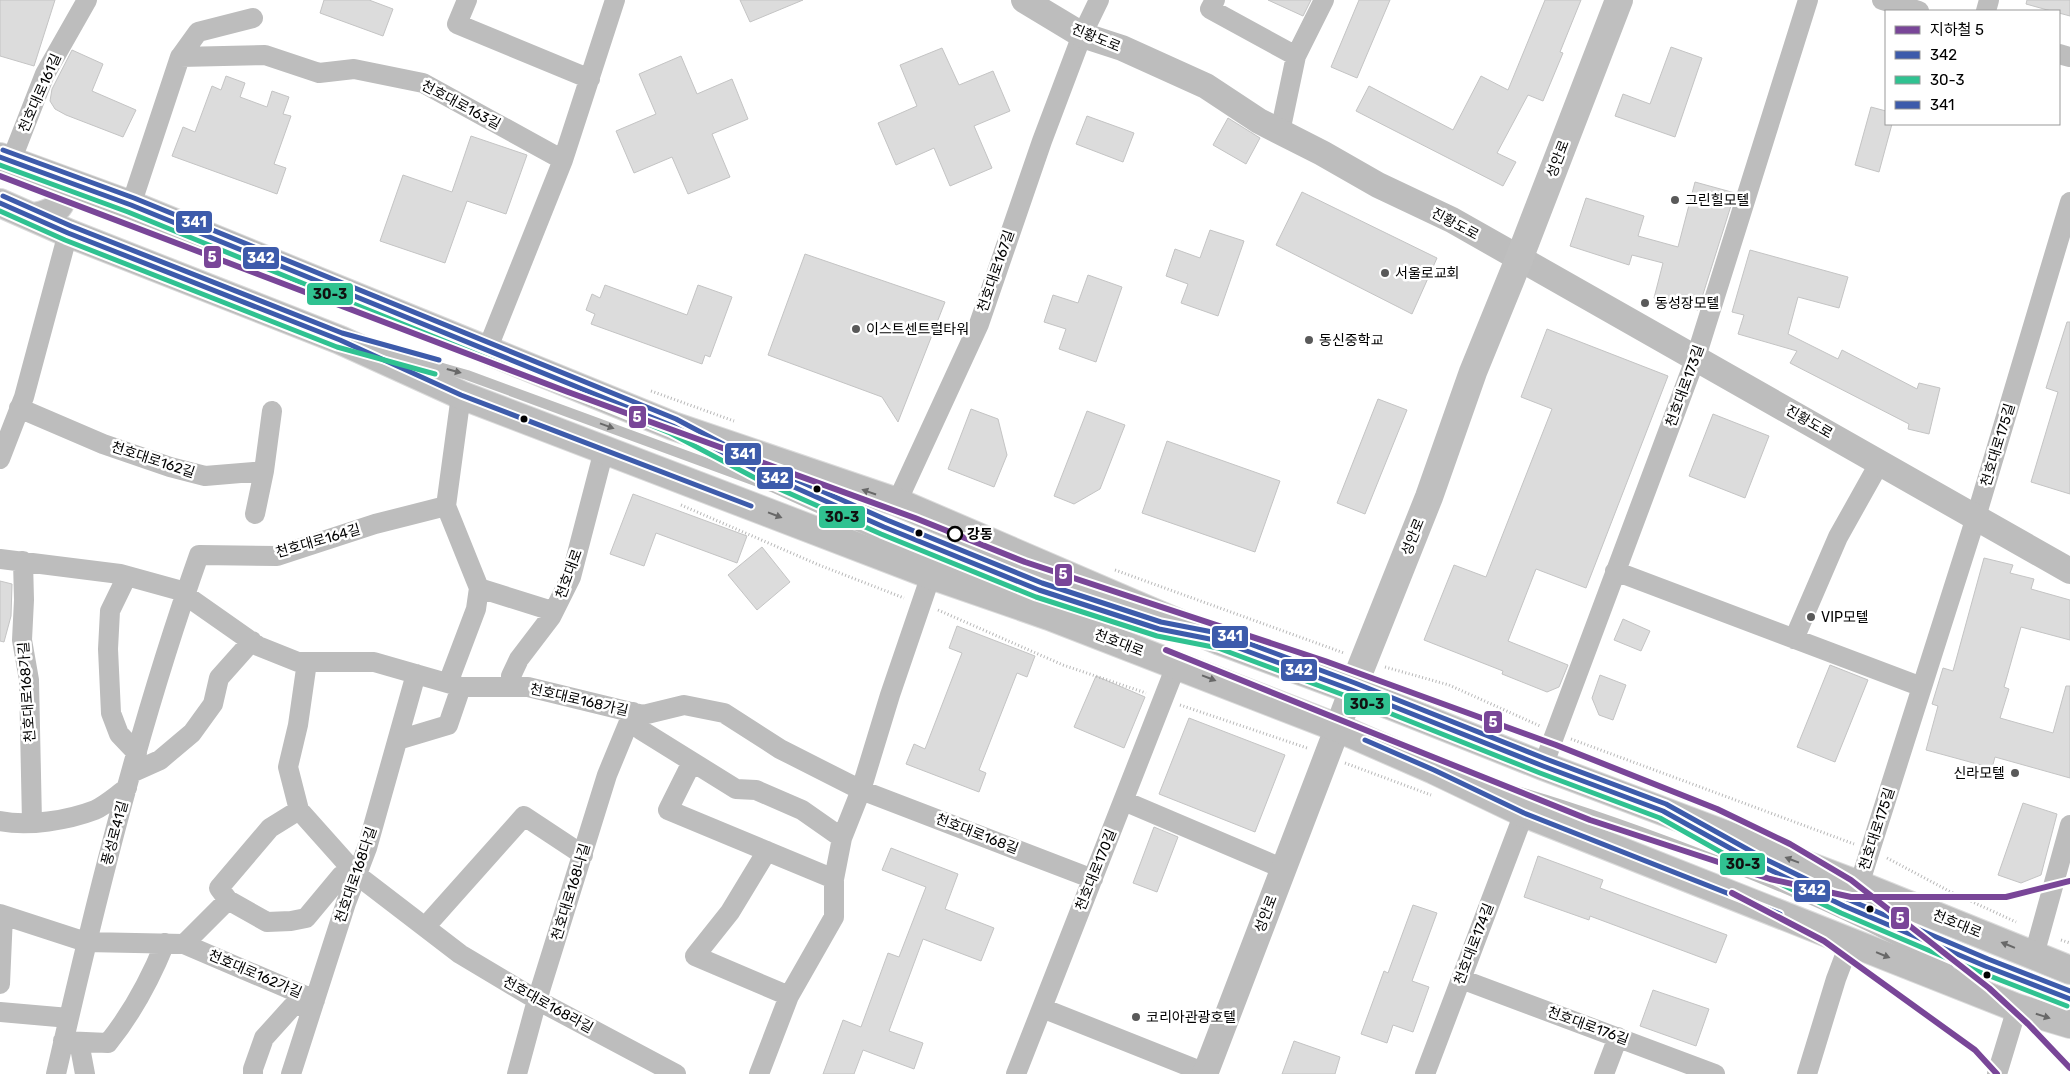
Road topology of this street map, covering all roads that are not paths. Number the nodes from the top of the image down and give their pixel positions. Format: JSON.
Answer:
{"nodes":[{"id":1,"x":86,"y":0,"type":"edge"},
{"id":2,"x":467,"y":0,"type":"edge"},
{"id":3,"x":615,"y":0,"type":"edge"},
{"id":4,"x":1024,"y":0,"type":"edge"},
{"id":5,"x":1099,"y":0,"type":"edge"},
{"id":6,"x":1215,"y":0,"type":"edge"},
{"id":7,"x":1324,"y":0,"type":"edge"},
{"id":8,"x":1619,"y":0,"type":"edge"},
{"id":9,"x":1808,"y":0,"type":"edge"},
{"id":10,"x":1882,"y":0,"type":"edge"},
{"id":11,"x":1916,"y":10,"type":"edge"},
{"id":12,"x":253,"y":18,"type":"dead end"},
{"id":13,"x":1082,"y":35,"type":"junction"},
{"id":14,"x":1296,"y":56,"type":"junction"},
{"id":15,"x":180,"y":57,"type":"junction"},
{"id":16,"x":590,"y":79,"type":"junction"},
{"id":17,"x":1280,"y":132,"type":"junction"},
{"id":18,"x":5,"y":159,"type":"edge"},
{"id":19,"x":563,"y":160,"type":"junction"},
{"id":20,"x":53,"y":177,"type":"junction"},
{"id":21,"x":2070,"y":202,"type":"edge"},
{"id":22,"x":0,"y":203,"type":"edge"},
{"id":23,"x":131,"y":205,"type":"junction"},
{"id":24,"x":34,"y":217,"type":"junction"},
{"id":25,"x":68,"y":232,"type":"junction"},
{"id":26,"x":1519,"y":259,"type":"junction"},
{"id":27,"x":340,"y":340,"type":"junction"},
{"id":28,"x":487,"y":350,"type":"junction"},
{"id":29,"x":1696,"y":357,"type":"junction"},
{"id":30,"x":461,"y":395,"type":"junction"},
{"id":31,"x":19,"y":408,"type":"junction"},
{"id":32,"x":272,"y":411,"type":"dead end"},
{"id":33,"x":674,"y":426,"type":"junction"},
{"id":34,"x":604,"y":450,"type":"junction"},
{"id":35,"x":0,"y":459,"type":"edge"},
{"id":36,"x":1880,"y":462,"type":"junction"},
{"id":37,"x":264,"y":471,"type":"junction"},
{"id":38,"x":898,"y":502,"type":"junction"},
{"id":39,"x":446,"y":506,"type":"junction"},
{"id":40,"x":255,"y":514,"type":"dead end"},
{"id":41,"x":1976,"y":517,"type":"junction"},
{"id":42,"x":0,"y":559,"type":"edge"},
{"id":43,"x":23,"y":561,"type":"junction"},
{"id":44,"x":1615,"y":571,"type":"junction"},
{"id":45,"x":2070,"y":571,"type":"edge"},
{"id":46,"x":931,"y":574,"type":"junction"},
{"id":47,"x":127,"y":576,"type":"junction"},
{"id":48,"x":479,"y":588,"type":"junction"},
{"id":49,"x":185,"y":595,"type":"junction"},
{"id":50,"x":1049,"y":616,"type":"junction"},
{"id":51,"x":552,"y":617,"type":"junction"},
{"id":52,"x":1794,"y":639,"type":"junction"},
{"id":53,"x":252,"y":641,"type":"junction"},
{"id":54,"x":1220,"y":641,"type":"junction"},
{"id":55,"x":307,"y":662,"type":"junction"},
{"id":56,"x":1176,"y":666,"type":"junction"},
{"id":57,"x":416,"y":674,"type":"junction"},
{"id":58,"x":455,"y":685,"type":"junction"},
{"id":59,"x":513,"y":687,"type":"junction"},
{"id":60,"x":1922,"y":687,"type":"junction"},
{"id":61,"x":1352,"y":690,"type":"junction"},
{"id":62,"x":634,"y":712,"type":"junction"},
{"id":63,"x":1338,"y":728,"type":"junction"},
{"id":64,"x":398,"y":740,"type":"junction"},
{"id":65,"x":137,"y":752,"type":"junction"},
{"id":66,"x":692,"y":762,"type":"junction"},
{"id":67,"x":1543,"y":766,"type":"junction"},
{"id":68,"x":1434,"y":770,"type":"junction"},
{"id":69,"x":129,"y":780,"type":"junction"},
{"id":70,"x":860,"y":790,"type":"junction"},
{"id":71,"x":1124,"y":801,"type":"junction"},
{"id":72,"x":299,"y":810,"type":"junction"},
{"id":73,"x":1663,"y":811,"type":"junction"},
{"id":74,"x":1524,"y":813,"type":"junction"},
{"id":75,"x":0,"y":821,"type":"edge"},
{"id":76,"x":32,"y":822,"type":"junction"},
{"id":77,"x":2070,"y":825,"type":"edge"},
{"id":78,"x":842,"y":838,"type":"junction"},
{"id":79,"x":767,"y":852,"type":"junction"},
{"id":80,"x":583,"y":855,"type":"junction"},
{"id":81,"x":1284,"y":869,"type":"junction"},
{"id":82,"x":357,"y":875,"type":"junction"},
{"id":83,"x":1093,"y":879,"type":"junction"},
{"id":84,"x":834,"y":880,"type":"junction"},
{"id":85,"x":1859,"y":885,"type":"junction"},
{"id":86,"x":228,"y":900,"type":"junction"},
{"id":87,"x":1,"y":914,"type":"edge"},
{"id":88,"x":425,"y":927,"type":"junction"},
{"id":89,"x":86,"y":942,"type":"junction"},
{"id":90,"x":1850,"y":942,"type":"junction"},
{"id":91,"x":174,"y":944,"type":"junction"},
{"id":92,"x":2034,"y":955,"type":"junction"},
{"id":93,"x":2070,"y":970,"type":"edge"},
{"id":94,"x":1461,"y":979,"type":"junction"},
{"id":95,"x":0,"y":984,"type":"edge"},
{"id":96,"x":789,"y":996,"type":"junction"},
{"id":97,"x":2070,"y":999,"type":"edge"},
{"id":98,"x":315,"y":1000,"type":"junction"},
{"id":99,"x":537,"y":1000,"type":"junction"},
{"id":100,"x":1042,"y":1008,"type":"junction"},
{"id":101,"x":2017,"y":1008,"type":"junction"},
{"id":102,"x":0,"y":1012,"type":"edge"},
{"id":103,"x":69,"y":1018,"type":"junction"},
{"id":104,"x":2070,"y":1024,"type":"edge"},
{"id":105,"x":1618,"y":1037,"type":"junction"},
{"id":106,"x":71,"y":1041,"type":"junction"},
{"id":107,"x":56,"y":1074,"type":"edge"},
{"id":108,"x":85,"y":1074,"type":"edge"},
{"id":109,"x":254,"y":1074,"type":"edge"},
{"id":110,"x":291,"y":1074,"type":"edge"},
{"id":111,"x":517,"y":1074,"type":"edge"},
{"id":112,"x":676,"y":1074,"type":"edge"},
{"id":113,"x":759,"y":1074,"type":"edge"},
{"id":114,"x":1016,"y":1074,"type":"edge"},
{"id":115,"x":1206,"y":1074,"type":"edge"},
{"id":116,"x":1426,"y":1074,"type":"edge"},
{"id":117,"x":1604,"y":1074,"type":"edge"},
{"id":118,"x":1715,"y":1074,"type":"edge"},
{"id":119,"x":1807,"y":1074,"type":"edge"},
{"id":120,"x":1997,"y":1074,"type":"edge"}],
"edges":[{"from":1,"to":18,"type":"street","name":"천호대로161길"},
{"from":2,"to":16,"type":"street"},
{"from":3,"to":16,"type":"street"},
{"from":4,"to":13,"type":"street","name":"진황도로"},
{"from":5,"to":13,"type":"street","name":"천호대로167길"},
{"from":6,"to":14,"type":"street"},
{"from":7,"to":14,"type":"street"},
{"from":8,"to":26,"type":"main road","name":"성안로"},
{"from":9,"to":29,"type":"street","name":"천호대로173길"},
{"from":10,"to":11,"type":"street"},
{"from":12,"to":15,"type":"street"},
{"from":13,"to":17,"type":"street","name":"진황도로"},
{"from":13,"to":38,"type":"street","name":"천호대로167길"},
{"from":14,"to":17,"type":"street"},
{"from":15,"to":19,"type":"street","name":"천호대로163길"},
{"from":15,"to":23,"type":"street"},
{"from":16,"to":19,"type":"street"},
{"from":17,"to":26,"type":"street","name":"진황도로"},
{"from":18,"to":20,"type":"main road","name":"천호대로"},
{"from":19,"to":28,"type":"street"},
{"from":20,"to":23,"type":"main road","name":"천호대로"},
{"from":20,"to":24,"type":"main road"},
{"from":21,"to":41,"type":"street","name":"천호대로175길"},
{"from":22,"to":24,"type":"main road","name":"천호대로"},
{"from":23,"to":28,"type":"main road","name":"천호대로"},
{"from":24,"to":25,"type":"main road","name":"천호대로"},
{"from":25,"to":27,"type":"main road","name":"천호대로"},
{"from":25,"to":31,"type":"street"},
{"from":26,"to":29,"type":"street","name":"진황도로"},
{"from":26,"to":61,"type":"main road","name":"성안로"},
{"from":27,"to":30,"type":"main road","name":"천호대로"},
{"from":27,"to":50,"type":"lane","one_way":true},
{"from":28,"to":33,"type":"main road","name":"천호대로"},
{"from":29,"to":36,"type":"street","name":"진황도로"},
{"from":29,"to":44,"type":"street","name":"천호대로173길"},
{"from":30,"to":34,"type":"main road","name":"천호대로"},
{"from":30,"to":39,"type":"street"},
{"from":31,"to":35,"type":"street"},
{"from":31,"to":37,"type":"street","name":"천호대로162길"},
{"from":32,"to":37,"type":"street"},
{"from":38,"to":33,"type":"main road","name":"천호대로","one_way":true},
{"from":33,"to":54,"type":"lane"},
{"from":34,"to":46,"type":"main road","name":"천호대로","one_way":true},
{"from":34,"to":51,"type":"street","name":"천호대로"},
{"from":36,"to":41,"type":"street","name":"진황도로"},
{"from":36,"to":52,"type":"street"},
{"from":37,"to":40,"type":"street"},
{"from":38,"to":54,"type":"main road","name":"천호대로"},
{"from":39,"to":48,"type":"street"},
{"from":39,"to":49,"type":"street","name":"천호대로164길"},
{"from":41,"to":45,"type":"street","name":"진황도로"},
{"from":41,"to":60,"type":"street","name":"천호대로175길"},
{"from":42,"to":43,"type":"street","name":"천호대로168가길"},
{"from":43,"to":47,"type":"street","name":"천호대로168가길"},
{"from":43,"to":76,"type":"street","name":"천호대로168가길"},
{"from":44,"to":52,"type":"street"},
{"from":44,"to":67,"type":"street","name":"천호대로173길"},
{"from":46,"to":50,"type":"main road","name":"천호대로"},
{"from":46,"to":70,"type":"street"},
{"from":47,"to":49,"type":"street","name":"천호대로168가길"},
{"from":47,"to":65,"type":"street"},
{"from":48,"to":51,"type":"street"},
{"from":48,"to":58,"type":"street"},
{"from":49,"to":53,"type":"street","name":"천호대로168가길"},
{"from":49,"to":65,"type":"street","name":"풍성로41길"},
{"from":50,"to":56,"type":"main road","name":"천호대로"},
{"from":51,"to":59,"type":"street","name":"천호대로"},
{"from":52,"to":60,"type":"street"},
{"from":53,"to":55,"type":"street","name":"천호대로168가길"},
{"from":53,"to":69,"type":"street"},
{"from":54,"to":61,"type":"main road","name":"천호대로"},
{"from":55,"to":57,"type":"street","name":"천호대로168가길"},
{"from":55,"to":72,"type":"street","name":"천호대로168라길"},
{"from":56,"to":63,"type":"main road","name":"천호대로","one_way":true},
{"from":56,"to":71,"type":"street","name":"천호대로170길"},
{"from":57,"to":58,"type":"street","name":"천호대로168가길"},
{"from":57,"to":64,"type":"street","name":"천호대로168다길"},
{"from":58,"to":59,"type":"street","name":"천호대로168가길"},
{"from":58,"to":64,"type":"street"},
{"from":59,"to":62,"type":"street","name":"천호대로168가길"},
{"from":60,"to":85,"type":"street","name":"천호대로175길"},
{"from":61,"to":63,"type":"street","name":"성안로"},
{"from":61,"to":67,"type":"main road","name":"천호대로"},
{"from":62,"to":66,"type":"street"},
{"from":62,"to":70,"type":"street","name":"천호대로168가길"},
{"from":62,"to":80,"type":"street","name":"천호대로168나길"},
{"from":63,"to":68,"type":"main road","name":"천호대로"},
{"from":63,"to":81,"type":"street","name":"성안로"},
{"from":64,"to":82,"type":"street","name":"천호대로168다길"},
{"from":65,"to":69,"type":"street","name":"풍성로41길"},
{"from":66,"to":78,"type":"street"},
{"from":66,"to":79,"type":"street"},
{"from":67,"to":73,"type":"main road","name":"천호대로"},
{"from":68,"to":74,"type":"main road","name":"천호대로"},
{"from":68,"to":101,"type":"lane"},
{"from":69,"to":76,"type":"street"},
{"from":69,"to":89,"type":"street","name":"풍성로41길"},
{"from":70,"to":78,"type":"street"},
{"from":70,"to":83,"type":"street","name":"천호대로168길"},
{"from":71,"to":81,"type":"street"},
{"from":71,"to":83,"type":"street","name":"천호대로170길"},
{"from":72,"to":82,"type":"street","name":"천호대로168라길"},
{"from":72,"to":86,"type":"street"},
{"from":85,"to":73,"type":"main road","name":"천호대로","one_way":true},
{"from":73,"to":97,"type":"lane"},
{"from":74,"to":90,"type":"main road","name":"천호대로"},
{"from":74,"to":94,"type":"street","name":"천호대로174길"},
{"from":75,"to":76,"type":"street"},
{"from":77,"to":92,"type":"street"},
{"from":78,"to":84,"type":"street"},
{"from":79,"to":84,"type":"street"},
{"from":79,"to":96,"type":"street"},
{"from":80,"to":88,"type":"street"},
{"from":80,"to":99,"type":"street","name":"천호대로168나길"},
{"from":81,"to":115,"type":"street","name":"성안로"},
{"from":82,"to":86,"type":"street"},
{"from":82,"to":88,"type":"street","name":"천호대로168라길"},
{"from":82,"to":98,"type":"street","name":"천호대로168다길"},
{"from":83,"to":100,"type":"street","name":"천호대로170길"},
{"from":84,"to":96,"type":"street"},
{"from":92,"to":85,"type":"main road","name":"천호대로","one_way":true},
{"from":86,"to":91,"type":"street"},
{"from":87,"to":89,"type":"street","name":"천호대로162가길"},
{"from":87,"to":95,"type":"street","name":"천호대로162가길"},
{"from":88,"to":99,"type":"street","name":"천호대로168라길"},
{"from":89,"to":91,"type":"street","name":"천호대로162가길"},
{"from":89,"to":103,"type":"street","name":"풍성로41길"},
{"from":90,"to":101,"type":"main road","name":"천호대로","one_way":true},
{"from":90,"to":119,"type":"street"},
{"from":91,"to":98,"type":"street","name":"천호대로162가길"},
{"from":91,"to":106,"type":"street"},
{"from":92,"to":93,"type":"main road","name":"천호대로"},
{"from":94,"to":105,"type":"street","name":"천호대로176길"},
{"from":94,"to":116,"type":"street","name":"천호대로174길"},
{"from":96,"to":113,"type":"street"},
{"from":98,"to":109,"type":"street","name":"천호대로162가길"},
{"from":98,"to":110,"type":"street","name":"천호대로168다길"},
{"from":99,"to":111,"type":"street","name":"천호대로168나길"},
{"from":99,"to":112,"type":"street","name":"천호대로168라길"},
{"from":100,"to":114,"type":"street","name":"천호대로170길"},
{"from":100,"to":115,"type":"street","name":"성안로"},
{"from":101,"to":104,"type":"main road","name":"천호대로","one_way":true},
{"from":101,"to":120,"type":"street"},
{"from":102,"to":103,"type":"street"},
{"from":103,"to":106,"type":"street","name":"풍성로41길"},
{"from":105,"to":117,"type":"street"},
{"from":105,"to":118,"type":"street","name":"천호대로176길"},
{"from":106,"to":107,"type":"street","name":"풍성로41길"},
{"from":106,"to":108,"type":"street","name":"풍성로41길"}]}
